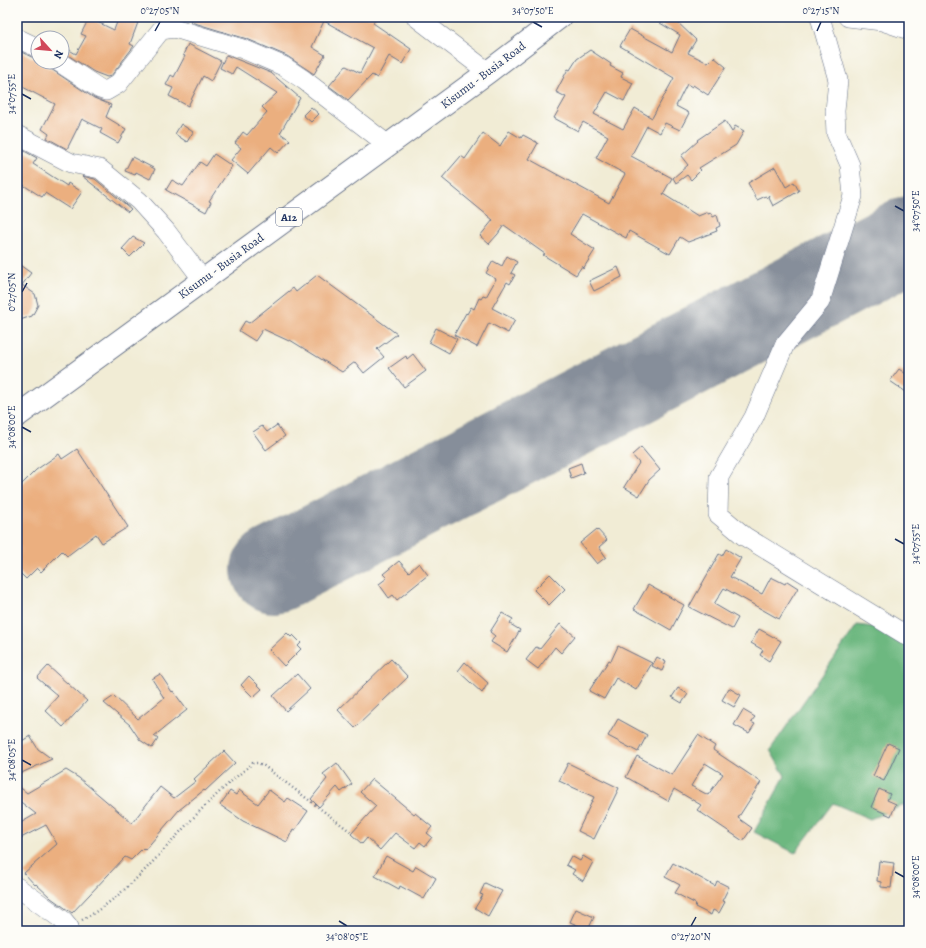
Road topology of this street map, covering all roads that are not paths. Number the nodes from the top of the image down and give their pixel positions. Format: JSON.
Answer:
{"nodes":[{"id":1,"x":416,"y":17,"type":"edge"},
{"id":2,"x":560,"y":17,"type":"edge"},
{"id":3,"x":820,"y":17,"type":"edge"},
{"id":4,"x":848,"y":17,"type":"edge"},
{"id":5,"x":909,"y":30,"type":"edge"},
{"id":6,"x":17,"y":38,"type":"edge"},
{"id":7,"x":30,"y":44,"type":"edge"},
{"id":8,"x":70,"y":69,"type":"edge"},
{"id":9,"x":488,"y":72,"type":"junction"},
{"id":10,"x":17,"y":135,"type":"edge"},
{"id":11,"x":388,"y":144,"type":"junction"},
{"id":12,"x":203,"y":280,"type":"junction"},
{"id":13,"x":17,"y":416,"type":"edge"},
{"id":14,"x":909,"y":637,"type":"edge"},
{"id":15,"x":17,"y":887,"type":"edge"},
{"id":16,"x":67,"y":929,"type":"edge"}],
"edges":[{"from":1,"to":9,"type":"street"},
{"from":2,"to":9,"type":"highway","name":"Kisumu - Busia Road","number":"A12"},
{"from":3,"to":14,"type":"street"},
{"from":4,"to":5,"type":"street"},
{"from":6,"to":7,"type":"street"},
{"from":8,"to":11,"type":"street"},
{"from":9,"to":11,"type":"highway","name":"Kisumu - Busia Road","number":"A12"},
{"from":10,"to":12,"type":"street"},
{"from":11,"to":12,"type":"highway","name":"Kisumu - Busia Road","number":"A12"},
{"from":12,"to":13,"type":"highway","name":"Kisumu - Busia Road","number":"A12"},
{"from":15,"to":16,"type":"street"}]}
